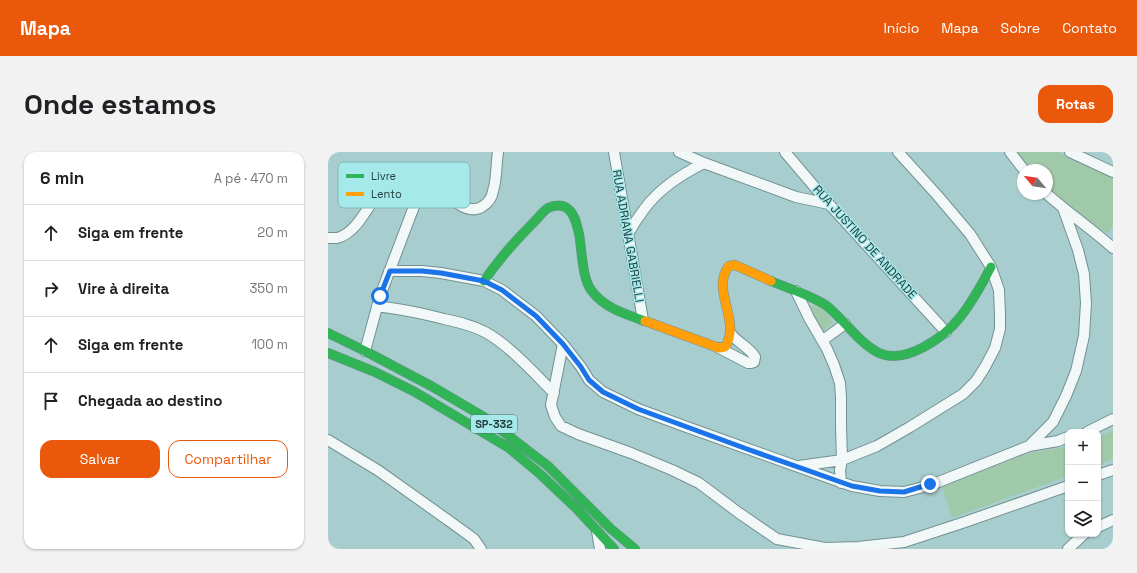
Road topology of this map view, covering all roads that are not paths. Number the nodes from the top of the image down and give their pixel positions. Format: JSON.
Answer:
{"nodes":[{"id":1,"x":498,"y":152,"type":"edge"},
{"id":2,"x":614,"y":152,"type":"edge"},
{"id":3,"x":679,"y":152,"type":"edge"},
{"id":4,"x":785,"y":152,"type":"edge"},
{"id":5,"x":898,"y":152,"type":"edge"},
{"id":6,"x":1010,"y":152,"type":"edge"},
{"id":7,"x":1070,"y":152,"type":"edge"},
{"id":8,"x":704,"y":163,"type":"junction"},
{"id":9,"x":1019,"y":164,"type":"edge"},
{"id":10,"x":1113,"y":172,"type":"edge"},
{"id":11,"x":812,"y":183,"type":"junction"},
{"id":12,"x":796,"y":197,"type":"junction"},
{"id":13,"x":1053,"y":199,"type":"edge"},
{"id":14,"x":830,"y":204,"type":"junction"},
{"id":15,"x":368,"y":208,"type":"edge"},
{"id":16,"x":414,"y":208,"type":"edge"},
{"id":17,"x":466,"y":208,"type":"edge"},
{"id":18,"x":1063,"y":208,"type":"junction"},
{"id":19,"x":628,"y":234,"type":"junction"},
{"id":20,"x":328,"y":238,"type":"edge"},
{"id":21,"x":1113,"y":248,"type":"edge"},
{"id":22,"x":991,"y":266,"type":"junction"},
{"id":23,"x":390,"y":271,"type":"junction"},
{"id":24,"x":484,"y":281,"type":"junction"},
{"id":25,"x":796,"y":292,"type":"junction"},
{"id":26,"x":377,"y":306,"type":"junction"},
{"id":27,"x":643,"y":320,"type":"junction"},
{"id":28,"x":845,"y":324,"type":"junction"},
{"id":29,"x":946,"y":332,"type":"junction"},
{"id":30,"x":328,"y":333,"type":"edge"},
{"id":31,"x":731,"y":334,"type":"junction"},
{"id":32,"x":823,"y":340,"type":"junction"},
{"id":33,"x":563,"y":344,"type":"junction"},
{"id":34,"x":719,"y":348,"type":"junction"},
{"id":35,"x":365,"y":351,"type":"junction"},
{"id":36,"x":328,"y":353,"type":"edge"},
{"id":37,"x":554,"y":393,"type":"junction"},
{"id":38,"x":1113,"y":420,"type":"edge"},
{"id":39,"x":1053,"y":422,"type":"junction"},
{"id":40,"x":1094,"y":429,"type":"edge"},
{"id":41,"x":1065,"y":438,"type":"edge"},
{"id":42,"x":328,"y":440,"type":"edge"},
{"id":43,"x":1058,"y":441,"type":"junction"},
{"id":44,"x":1029,"y":446,"type":"junction"},
{"id":45,"x":842,"y":460,"type":"junction"},
{"id":46,"x":797,"y":466,"type":"junction"},
{"id":47,"x":1113,"y":470,"type":"edge"},
{"id":48,"x":1101,"y":474,"type":"edge"},
{"id":49,"x":841,"y":483,"type":"junction"},
{"id":50,"x":1065,"y":487,"type":"edge"},
{"id":51,"x":1113,"y":520,"type":"edge"},
{"id":52,"x":1101,"y":526,"type":"edge"},
{"id":53,"x":597,"y":531,"type":"junction"},
{"id":54,"x":1081,"y":537,"type":"edge"},
{"id":55,"x":481,"y":549,"type":"edge"},
{"id":56,"x":600,"y":549,"type":"edge"},
{"id":57,"x":614,"y":549,"type":"edge"},
{"id":58,"x":635,"y":549,"type":"edge"},
{"id":59,"x":1068,"y":549,"type":"edge"}],
"edges":[{"from":1,"to":17,"type":"street"},
{"from":2,"to":19,"type":"street","name":"RUA ADRIANA GABRIELLI"},
{"from":3,"to":8,"type":"street"},
{"from":4,"to":11,"type":"street","name":"RUA JUSTINO DE ANDRADE"},
{"from":5,"to":22,"type":"street"},
{"from":6,"to":9,"type":"street"},
{"from":7,"to":10,"type":"street"},
{"from":8,"to":12,"type":"street"},
{"from":8,"to":19,"type":"street"},
{"from":11,"to":12,"type":"street"},
{"from":11,"to":14,"type":"street","name":"RUA JUSTINO DE ANDRADE"},
{"from":12,"to":14,"type":"street"},
{"from":13,"to":18,"type":"street"},
{"from":14,"to":29,"type":"street","name":"RUA JUSTINO DE ANDRADE"},
{"from":15,"to":20,"type":"street"},
{"from":16,"to":23,"type":"street"},
{"from":18,"to":21,"type":"street"},
{"from":18,"to":39,"type":"street"},
{"from":19,"to":27,"type":"street","name":"RUA ADRIANA GABRIELLI"},
{"from":22,"to":29,"type":"street"},
{"from":22,"to":45,"type":"street"},
{"from":23,"to":24,"type":"street"},
{"from":23,"to":26,"type":"street"},
{"from":24,"to":27,"type":"street"},
{"from":24,"to":33,"type":"street"},
{"from":25,"to":28,"type":"street"},
{"from":25,"to":31,"type":"street"},
{"from":25,"to":32,"type":"street"},
{"from":26,"to":35,"type":"street"},
{"from":26,"to":37,"type":"street"},
{"from":27,"to":34,"type":"street"},
{"from":28,"to":29,"type":"street"},
{"from":28,"to":32,"type":"street"},
{"from":30,"to":35,"type":"street","number":"SP-332"},
{"from":31,"to":34,"type":"street"},
{"from":31,"to":34,"type":"street"},
{"from":32,"to":45,"type":"street"},
{"from":33,"to":37,"type":"street"},
{"from":33,"to":46,"type":"street"},
{"from":35,"to":58,"type":"street","number":"SP-332"},
{"from":36,"to":53,"type":"street","number":"SP-332"},
{"from":37,"to":50,"type":"street"},
{"from":38,"to":40,"type":"street"},
{"from":39,"to":43,"type":"street"},
{"from":39,"to":44,"type":"street"},
{"from":41,"to":43,"type":"street"},
{"from":42,"to":55,"type":"street"},
{"from":43,"to":44,"type":"street"},
{"from":44,"to":49,"type":"street"},
{"from":45,"to":46,"type":"street"},
{"from":45,"to":49,"type":"street"},
{"from":46,"to":49,"type":"street"},
{"from":47,"to":48,"type":"street"},
{"from":51,"to":52,"type":"street"},
{"from":53,"to":56,"type":"street"},
{"from":53,"to":57,"type":"street","number":"SP-332"},
{"from":54,"to":59,"type":"street"}]}
